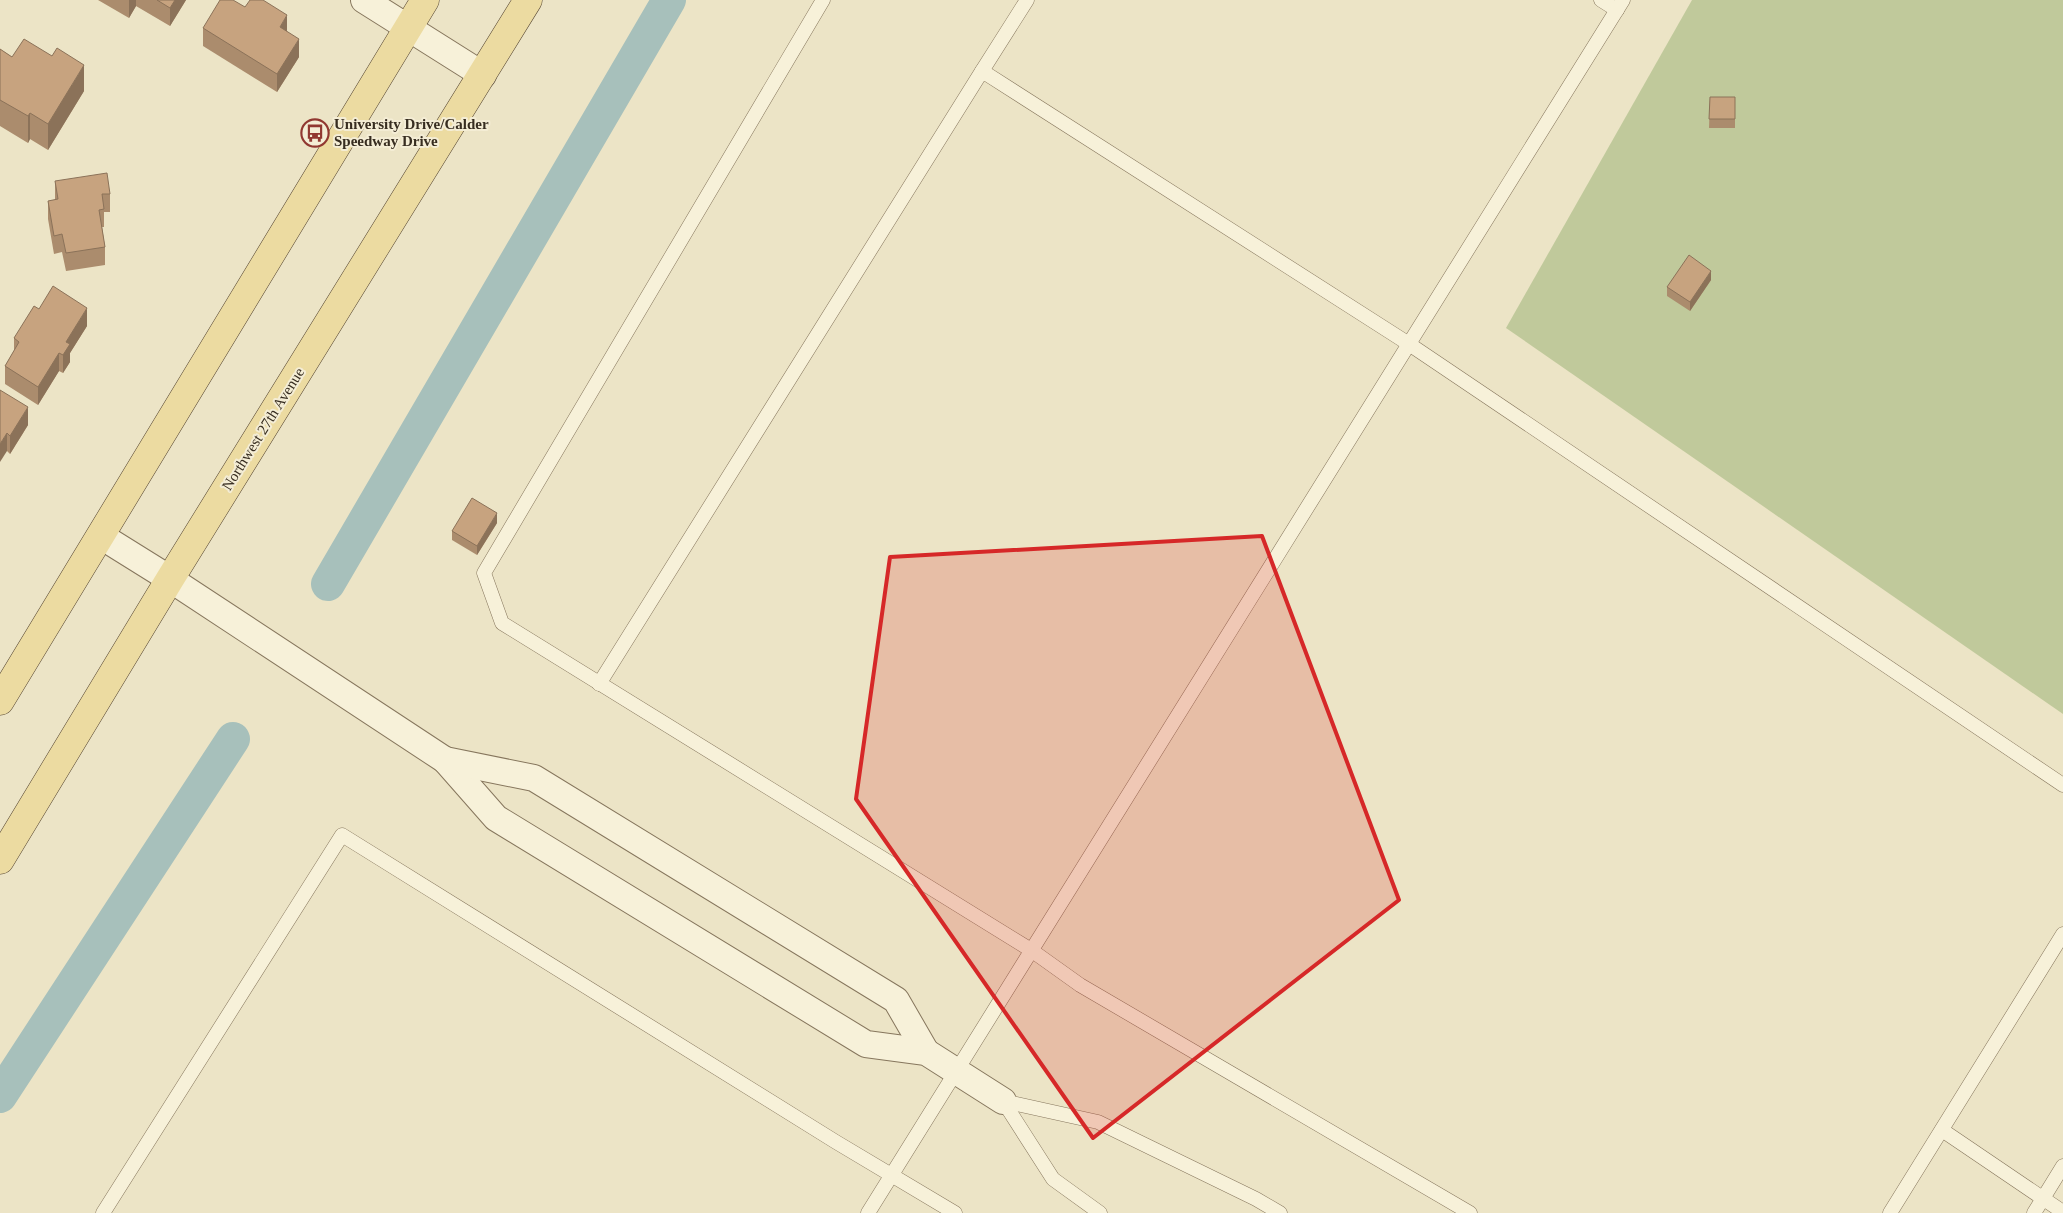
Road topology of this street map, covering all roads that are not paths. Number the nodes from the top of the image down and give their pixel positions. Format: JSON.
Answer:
{"nodes":[{"id":1,"x":364,"y":0,"type":"edge"},
{"id":2,"x":425,"y":0,"type":"edge"},
{"id":3,"x":528,"y":0,"type":"edge"},
{"id":4,"x":823,"y":0,"type":"edge"},
{"id":5,"x":1027,"y":0,"type":"edge"},
{"id":6,"x":1601,"y":0,"type":"edge"},
{"id":7,"x":1620,"y":5,"type":"edge"},
{"id":8,"x":408,"y":28,"type":"junction"},
{"id":9,"x":982,"y":71,"type":"junction"},
{"id":10,"x":483,"y":75,"type":"junction"},
{"id":11,"x":1409,"y":344,"type":"junction"},
{"id":12,"x":101,"y":536,"type":"junction"},
{"id":13,"x":170,"y":579,"type":"junction"},
{"id":14,"x":599,"y":684,"type":"junction"},
{"id":15,"x":0,"y":701,"type":"edge"},
{"id":16,"x":445,"y":760,"type":"junction"},
{"id":17,"x":2063,"y":785,"type":"edge"},
{"id":18,"x":0,"y":860,"type":"edge"},
{"id":19,"x":2063,"y":934,"type":"edge"},
{"id":20,"x":1031,"y":950,"type":"junction"},
{"id":21,"x":926,"y":1052,"type":"junction"},
{"id":22,"x":956,"y":1071,"type":"junction"},
{"id":23,"x":1002,"y":1101,"type":"junction"},
{"id":24,"x":1942,"y":1130,"type":"junction"},
{"id":25,"x":2063,"y":1166,"type":"edge"},
{"id":26,"x":892,"y":1175,"type":"junction"},
{"id":27,"x":2042,"y":1199,"type":"junction"},
{"id":28,"x":2063,"y":1212,"type":"edge"},
{"id":29,"x":102,"y":1213,"type":"edge"},
{"id":30,"x":868,"y":1213,"type":"edge"},
{"id":31,"x":955,"y":1213,"type":"edge"},
{"id":32,"x":1100,"y":1213,"type":"edge"},
{"id":33,"x":1280,"y":1213,"type":"edge"},
{"id":34,"x":1470,"y":1213,"type":"edge"},
{"id":35,"x":1890,"y":1213,"type":"edge"},
{"id":36,"x":2034,"y":1213,"type":"edge"}],
"edges":[{"from":1,"to":8,"type":"street"},
{"from":2,"to":8,"type":"main road"},
{"from":3,"to":10,"type":"main road","name":"Northwest 27th Avenue"},
{"from":4,"to":14,"type":"lane"},
{"from":5,"to":9,"type":"lane"},
{"from":6,"to":7,"type":"lane"},
{"from":7,"to":11,"type":"lane"},
{"from":8,"to":10,"type":"street"},
{"from":8,"to":12,"type":"main road"},
{"from":9,"to":11,"type":"lane"},
{"from":9,"to":14,"type":"lane"},
{"from":10,"to":13,"type":"main road","name":"Northwest 27th Avenue"},
{"from":11,"to":17,"type":"lane"},
{"from":11,"to":20,"type":"lane"},
{"from":12,"to":13,"type":"street"},
{"from":12,"to":15,"type":"main road"},
{"from":13,"to":16,"type":"street"},
{"from":13,"to":18,"type":"main road","name":"Northwest 27th Avenue"},
{"from":14,"to":20,"type":"lane"},
{"from":16,"to":21,"type":"street"},
{"from":16,"to":21,"type":"street"},
{"from":19,"to":24,"type":"lane"},
{"from":20,"to":22,"type":"lane"},
{"from":20,"to":34,"type":"lane"},
{"from":21,"to":22,"type":"street"},
{"from":22,"to":23,"type":"street"},
{"from":22,"to":26,"type":"lane"},
{"from":23,"to":32,"type":"lane"},
{"from":23,"to":33,"type":"lane"},
{"from":24,"to":27,"type":"lane"},
{"from":24,"to":35,"type":"lane"},
{"from":25,"to":27,"type":"lane"},
{"from":26,"to":29,"type":"lane"},
{"from":26,"to":30,"type":"lane"},
{"from":26,"to":31,"type":"lane"},
{"from":27,"to":28,"type":"lane"},
{"from":27,"to":36,"type":"lane"}]}
